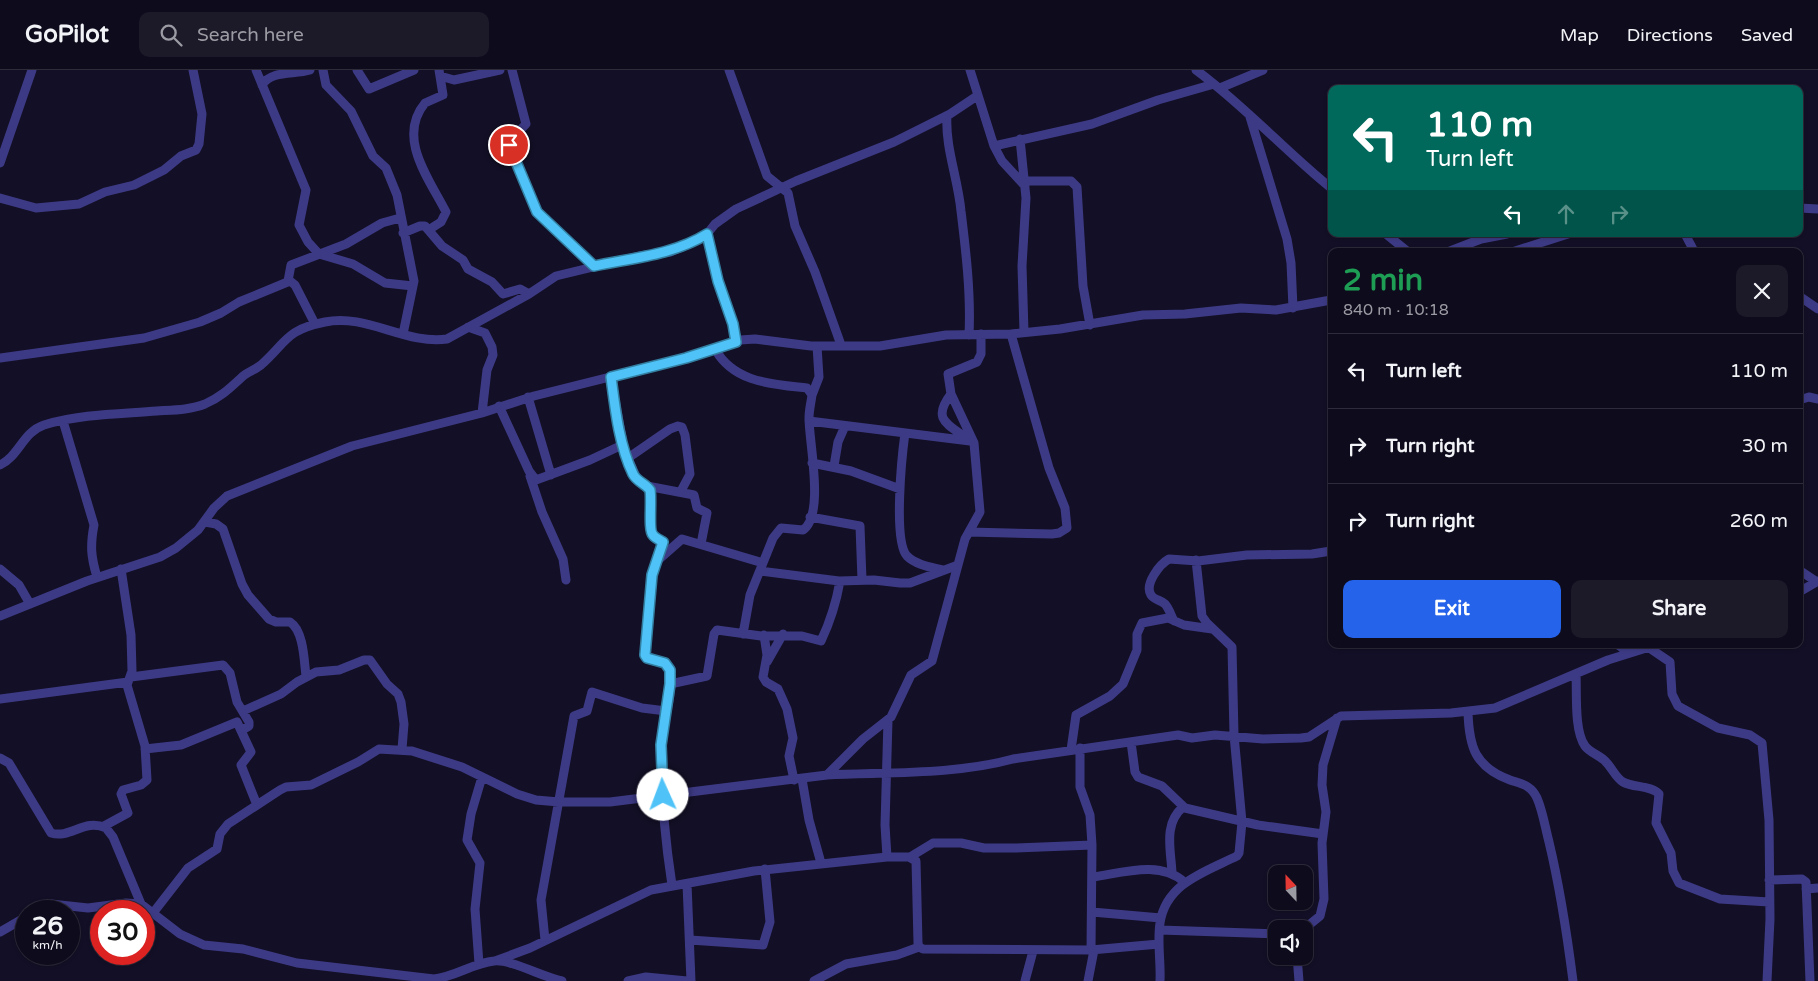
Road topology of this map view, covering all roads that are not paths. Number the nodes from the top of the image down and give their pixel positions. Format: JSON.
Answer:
{"nodes":[{"id":1,"x":32,"y":70,"type":"edge"},
{"id":2,"x":193,"y":70,"type":"edge"},
{"id":3,"x":256,"y":70,"type":"edge"},
{"id":4,"x":310,"y":70,"type":"edge"},
{"id":5,"x":323,"y":70,"type":"edge"},
{"id":6,"x":357,"y":70,"type":"edge"},
{"id":7,"x":414,"y":70,"type":"edge"},
{"id":8,"x":500,"y":70,"type":"edge"},
{"id":9,"x":512,"y":70,"type":"edge"},
{"id":10,"x":729,"y":70,"type":"edge"},
{"id":11,"x":970,"y":70,"type":"edge"},
{"id":12,"x":1196,"y":70,"type":"edge"},
{"id":13,"x":1263,"y":70,"type":"edge"},
{"id":14,"x":440,"y":73,"type":"edge"},
{"id":15,"x":262,"y":85,"type":"junction"},
{"id":16,"x":1217,"y":86,"type":"junction"},
{"id":17,"x":977,"y":96,"type":"junction"},
{"id":18,"x":947,"y":116,"type":"junction"},
{"id":19,"x":1250,"y":117,"type":"junction"},
{"id":20,"x":1020,"y":139,"type":"junction"},
{"id":21,"x":994,"y":146,"type":"junction"},
{"id":22,"x":0,"y":163,"type":"edge"},
{"id":23,"x":1025,"y":183,"type":"junction"},
{"id":24,"x":1328,"y":186,"type":"edge"},
{"id":25,"x":782,"y":188,"type":"junction"},
{"id":26,"x":0,"y":198,"type":"edge"},
{"id":27,"x":1803,"y":208,"type":"edge"},
{"id":28,"x":1818,"y":209,"type":"edge"},
{"id":29,"x":400,"y":218,"type":"junction"},
{"id":30,"x":430,"y":229,"type":"junction"},
{"id":31,"x":403,"y":233,"type":"junction"},
{"id":32,"x":707,"y":234,"type":"junction"},
{"id":33,"x":1390,"y":237,"type":"edge"},
{"id":34,"x":1488,"y":237,"type":"edge"},
{"id":35,"x":1559,"y":237,"type":"edge"},
{"id":36,"x":1403,"y":248,"type":"edge"},
{"id":37,"x":1457,"y":248,"type":"edge"},
{"id":38,"x":1524,"y":248,"type":"edge"},
{"id":39,"x":319,"y":254,"type":"junction"},
{"id":40,"x":594,"y":266,"type":"junction"},
{"id":41,"x":288,"y":281,"type":"junction"},
{"id":42,"x":413,"y":286,"type":"junction"},
{"id":43,"x":530,"y":294,"type":"junction"},
{"id":44,"x":1803,"y":299,"type":"edge"},
{"id":45,"x":1328,"y":301,"type":"edge"},
{"id":46,"x":1293,"y":308,"type":"junction"},
{"id":47,"x":1818,"y":308,"type":"edge"},
{"id":48,"x":315,"y":324,"type":"junction"},
{"id":49,"x":1090,"y":324,"type":"junction"},
{"id":50,"x":468,"y":327,"type":"junction"},
{"id":51,"x":1024,"y":332,"type":"junction"},
{"id":52,"x":403,"y":334,"type":"junction"},
{"id":53,"x":981,"y":334,"type":"junction"},
{"id":54,"x":1011,"y":334,"type":"junction"},
{"id":55,"x":970,"y":335,"type":"junction"},
{"id":56,"x":736,"y":342,"type":"junction"},
{"id":57,"x":841,"y":345,"type":"junction"},
{"id":58,"x":817,"y":346,"type":"junction"},
{"id":59,"x":714,"y":349,"type":"junction"},
{"id":60,"x":0,"y":358,"type":"edge"},
{"id":61,"x":611,"y":377,"type":"junction"},
{"id":62,"x":951,"y":394,"type":"junction"},
{"id":63,"x":812,"y":395,"type":"junction"},
{"id":64,"x":528,"y":398,"type":"junction"},
{"id":65,"x":1803,"y":399,"type":"edge"},
{"id":66,"x":1818,"y":399,"type":"edge"},
{"id":67,"x":499,"y":406,"type":"junction"},
{"id":68,"x":482,"y":413,"type":"junction"},
{"id":69,"x":63,"y":421,"type":"junction"},
{"id":70,"x":809,"y":421,"type":"junction"},
{"id":71,"x":845,"y":426,"type":"junction"},
{"id":72,"x":905,"y":433,"type":"junction"},
{"id":73,"x":972,"y":442,"type":"junction"},
{"id":74,"x":626,"y":453,"type":"junction"},
{"id":75,"x":812,"y":463,"type":"junction"},
{"id":76,"x":0,"y":465,"type":"edge"},
{"id":77,"x":834,"y":466,"type":"junction"},
{"id":78,"x":528,"y":471,"type":"junction"},
{"id":79,"x":551,"y":475,"type":"junction"},
{"id":80,"x":647,"y":486,"type":"junction"},
{"id":81,"x":900,"y":489,"type":"junction"},
{"id":82,"x":681,"y":491,"type":"junction"},
{"id":83,"x":810,"y":516,"type":"junction"},
{"id":84,"x":205,"y":522,"type":"junction"},
{"id":85,"x":969,"y":532,"type":"junction"},
{"id":86,"x":701,"y":544,"type":"junction"},
{"id":87,"x":1328,"y":551,"type":"edge"},
{"id":88,"x":1196,"y":560,"type":"junction"},
{"id":89,"x":657,"y":561,"type":"junction"},
{"id":90,"x":958,"y":565,"type":"junction"},
{"id":91,"x":761,"y":567,"type":"junction"},
{"id":92,"x":0,"y":569,"type":"edge"},
{"id":93,"x":121,"y":569,"type":"junction"},
{"id":94,"x":943,"y":570,"type":"junction"},
{"id":95,"x":1803,"y":573,"type":"edge"},
{"id":96,"x":97,"y":577,"type":"junction"},
{"id":97,"x":566,"y":580,"type":"dead end"},
{"id":98,"x":862,"y":580,"type":"junction"},
{"id":99,"x":840,"y":581,"type":"junction"},
{"id":100,"x":1816,"y":584,"type":"edge"},
{"id":101,"x":1803,"y":590,"type":"edge"},
{"id":102,"x":30,"y":604,"type":"junction"},
{"id":103,"x":0,"y":616,"type":"edge"},
{"id":104,"x":1174,"y":621,"type":"junction"},
{"id":105,"x":1213,"y":630,"type":"junction"},
{"id":106,"x":743,"y":634,"type":"junction"},
{"id":107,"x":783,"y":634,"type":"junction"},
{"id":108,"x":764,"y":635,"type":"junction"},
{"id":109,"x":1622,"y":648,"type":"edge"},
{"id":110,"x":1644,"y":648,"type":"edge"},
{"id":111,"x":1649,"y":648,"type":"edge"},
{"id":112,"x":1628,"y":652,"type":"junction"},
{"id":113,"x":765,"y":664,"type":"junction"},
{"id":114,"x":1576,"y":674,"type":"junction"},
{"id":115,"x":306,"y":676,"type":"junction"},
{"id":116,"x":130,"y":679,"type":"junction"},
{"id":117,"x":670,"y":684,"type":"junction"},
{"id":118,"x":0,"y":699,"type":"edge"},
{"id":119,"x":243,"y":711,"type":"junction"},
{"id":120,"x":666,"y":711,"type":"junction"},
{"id":121,"x":1468,"y":712,"type":"junction"},
{"id":122,"x":1337,"y":718,"type":"junction"},
{"id":123,"x":888,"y":720,"type":"junction"},
{"id":124,"x":242,"y":730,"type":"junction"},
{"id":125,"x":1234,"y":735,"type":"junction"},
{"id":126,"x":1131,"y":742,"type":"junction"},
{"id":127,"x":145,"y":749,"type":"junction"},
{"id":128,"x":402,"y":749,"type":"junction"},
{"id":129,"x":1076,"y":749,"type":"junction"},
{"id":130,"x":0,"y":758,"type":"edge"},
{"id":131,"x":888,"y":774,"type":"junction"},
{"id":132,"x":827,"y":775,"type":"junction"},
{"id":133,"x":482,"y":777,"type":"junction"},
{"id":134,"x":798,"y":780,"type":"junction"},
{"id":135,"x":663,"y":795,"type":"junction"},
{"id":136,"x":559,"y":802,"type":"junction"},
{"id":137,"x":257,"y":805,"type":"junction"},
{"id":138,"x":1183,"y":807,"type":"junction"},
{"id":139,"x":1242,"y":822,"type":"junction"},
{"id":140,"x":104,"y":826,"type":"junction"},
{"id":141,"x":1324,"y":834,"type":"junction"},
{"id":142,"x":1092,"y":845,"type":"junction"},
{"id":143,"x":887,"y":856,"type":"junction"},
{"id":144,"x":910,"y":857,"type":"junction"},
{"id":145,"x":821,"y":863,"type":"junction"},
{"id":146,"x":765,"y":869,"type":"junction"},
{"id":147,"x":1172,"y":873,"type":"junction"},
{"id":148,"x":1093,"y":877,"type":"junction"},
{"id":149,"x":1769,"y":880,"type":"junction"},
{"id":150,"x":1184,"y":882,"type":"junction"},
{"id":151,"x":687,"y":884,"type":"junction"},
{"id":152,"x":672,"y":885,"type":"junction"},
{"id":153,"x":1818,"y":888,"type":"edge"},
{"id":154,"x":1806,"y":889,"type":"junction"},
{"id":155,"x":139,"y":900,"type":"edge"},
{"id":156,"x":1769,"y":902,"type":"junction"},
{"id":157,"x":155,"y":909,"type":"edge"},
{"id":158,"x":1092,"y":912,"type":"junction"},
{"id":159,"x":155,"y":914,"type":"edge"},
{"id":160,"x":1161,"y":918,"type":"junction"},
{"id":161,"x":1313,"y":922,"type":"edge"},
{"id":162,"x":15,"y":923,"type":"edge"},
{"id":163,"x":1160,"y":930,"type":"junction"},
{"id":164,"x":0,"y":932,"type":"edge"},
{"id":165,"x":1268,"y":934,"type":"edge"},
{"id":166,"x":545,"y":940,"type":"junction"},
{"id":167,"x":690,"y":940,"type":"junction"},
{"id":168,"x":1159,"y":944,"type":"junction"},
{"id":169,"x":919,"y":947,"type":"junction"},
{"id":170,"x":1092,"y":950,"type":"junction"},
{"id":171,"x":1033,"y":951,"type":"junction"},
{"id":172,"x":495,"y":961,"type":"junction"},
{"id":173,"x":479,"y":964,"type":"junction"},
{"id":174,"x":1298,"y":965,"type":"edge"},
{"id":175,"x":437,"y":980,"type":"edge"},
{"id":176,"x":682,"y":980,"type":"edge"},
{"id":177,"x":562,"y":981,"type":"edge"},
{"id":178,"x":628,"y":981,"type":"edge"},
{"id":179,"x":691,"y":981,"type":"edge"},
{"id":180,"x":814,"y":981,"type":"edge"},
{"id":181,"x":1024,"y":981,"type":"edge"},
{"id":182,"x":1088,"y":981,"type":"edge"},
{"id":183,"x":1160,"y":981,"type":"edge"},
{"id":184,"x":1299,"y":981,"type":"edge"},
{"id":185,"x":1572,"y":981,"type":"edge"},
{"id":186,"x":1767,"y":981,"type":"edge"},
{"id":187,"x":1810,"y":981,"type":"edge"}],
"edges":[{"from":1,"to":22,"type":"street"},
{"from":2,"to":26,"type":"street"},
{"from":3,"to":15,"type":"street"},
{"from":4,"to":15,"type":"street"},
{"from":5,"to":29,"type":"street"},
{"from":6,"to":7,"type":"street"},
{"from":8,"to":14,"type":"street"},
{"from":9,"to":40,"type":"street"},
{"from":10,"to":25,"type":"street"},
{"from":11,"to":17,"type":"street"},
{"from":12,"to":16,"type":"street"},
{"from":13,"to":16,"type":"street"},
{"from":14,"to":30,"type":"street"},
{"from":15,"to":39,"type":"street"},
{"from":16,"to":19,"type":"street"},
{"from":16,"to":20,"type":"street"},
{"from":17,"to":18,"type":"street"},
{"from":17,"to":21,"type":"street"},
{"from":18,"to":25,"type":"street"},
{"from":18,"to":55,"type":"street"},
{"from":19,"to":24,"type":"street"},
{"from":19,"to":46,"type":"street"},
{"from":20,"to":21,"type":"street"},
{"from":20,"to":23,"type":"street"},
{"from":21,"to":23,"type":"street"},
{"from":23,"to":49,"type":"street"},
{"from":23,"to":51,"type":"street"},
{"from":25,"to":32,"type":"street"},
{"from":25,"to":57,"type":"street"},
{"from":27,"to":28,"type":"street"},
{"from":29,"to":31,"type":"street"},
{"from":29,"to":39,"type":"street"},
{"from":30,"to":31,"type":"street"},
{"from":30,"to":43,"type":"street"},
{"from":31,"to":42,"type":"street"},
{"from":32,"to":40,"type":"street"},
{"from":32,"to":56,"type":"street"},
{"from":33,"to":36,"type":"street"},
{"from":34,"to":37,"type":"street"},
{"from":35,"to":38,"type":"street"},
{"from":39,"to":41,"type":"street"},
{"from":39,"to":42,"type":"street"},
{"from":40,"to":43,"type":"street"},
{"from":41,"to":48,"type":"street"},
{"from":41,"to":60,"type":"street"},
{"from":42,"to":52,"type":"street"},
{"from":43,"to":50,"type":"street"},
{"from":44,"to":47,"type":"street"},
{"from":45,"to":46,"type":"street"},
{"from":46,"to":49,"type":"street"},
{"from":48,"to":52,"type":"street"},
{"from":48,"to":69,"type":"street"},
{"from":49,"to":51,"type":"street"},
{"from":50,"to":52,"type":"street"},
{"from":50,"to":68,"type":"street"},
{"from":51,"to":54,"type":"street"},
{"from":53,"to":54,"type":"street"},
{"from":53,"to":55,"type":"street"},
{"from":53,"to":62,"type":"street"},
{"from":54,"to":85,"type":"street"},
{"from":55,"to":57,"type":"street"},
{"from":56,"to":58,"type":"street"},
{"from":56,"to":59,"type":"street"},
{"from":57,"to":58,"type":"street"},
{"from":58,"to":63,"type":"street"},
{"from":59,"to":61,"type":"street"},
{"from":59,"to":63,"type":"street"},
{"from":61,"to":64,"type":"street"},
{"from":61,"to":74,"type":"street"},
{"from":62,"to":73,"type":"street"},
{"from":62,"to":73,"type":"street"},
{"from":63,"to":70,"type":"street"},
{"from":64,"to":67,"type":"street"},
{"from":64,"to":79,"type":"street"},
{"from":65,"to":66,"type":"street"},
{"from":67,"to":68,"type":"street"},
{"from":67,"to":78,"type":"street"},
{"from":68,"to":84,"type":"street"},
{"from":69,"to":76,"type":"street"},
{"from":69,"to":96,"type":"street"},
{"from":70,"to":71,"type":"street"},
{"from":70,"to":75,"type":"street"},
{"from":71,"to":72,"type":"street"},
{"from":71,"to":77,"type":"street"},
{"from":72,"to":73,"type":"street"},
{"from":72,"to":81,"type":"street"},
{"from":73,"to":85,"type":"street"},
{"from":74,"to":79,"type":"street"},
{"from":74,"to":80,"type":"street"},
{"from":74,"to":82,"type":"street"},
{"from":75,"to":77,"type":"street"},
{"from":75,"to":83,"type":"street"},
{"from":77,"to":81,"type":"street"},
{"from":78,"to":79,"type":"street"},
{"from":78,"to":97,"type":"street"},
{"from":80,"to":82,"type":"street"},
{"from":80,"to":89,"type":"street"},
{"from":81,"to":94,"type":"street"},
{"from":82,"to":86,"type":"street"},
{"from":83,"to":91,"type":"street"},
{"from":83,"to":98,"type":"street"},
{"from":84,"to":93,"type":"street"},
{"from":84,"to":115,"type":"street"},
{"from":85,"to":90,"type":"street"},
{"from":86,"to":89,"type":"street"},
{"from":86,"to":91,"type":"street"},
{"from":87,"to":88,"type":"street"},
{"from":88,"to":104,"type":"street"},
{"from":88,"to":105,"type":"street"},
{"from":89,"to":117,"type":"street"},
{"from":90,"to":94,"type":"street"},
{"from":90,"to":123,"type":"street"},
{"from":91,"to":99,"type":"street"},
{"from":91,"to":106,"type":"street"},
{"from":92,"to":102,"type":"street"},
{"from":93,"to":96,"type":"street"},
{"from":93,"to":116,"type":"street"},
{"from":94,"to":98,"type":"street"},
{"from":95,"to":100,"type":"street"},
{"from":96,"to":102,"type":"street"},
{"from":98,"to":99,"type":"street"},
{"from":99,"to":107,"type":"street"},
{"from":100,"to":101,"type":"street"},
{"from":102,"to":103,"type":"street"},
{"from":104,"to":105,"type":"street"},
{"from":104,"to":129,"type":"street"},
{"from":105,"to":125,"type":"street"},
{"from":106,"to":108,"type":"street"},
{"from":106,"to":117,"type":"street"},
{"from":107,"to":108,"type":"street"},
{"from":107,"to":113,"type":"street"},
{"from":108,"to":113,"type":"street"},
{"from":109,"to":112,"type":"street"},
{"from":110,"to":112,"type":"street"},
{"from":111,"to":149,"type":"street"},
{"from":112,"to":114,"type":"street"},
{"from":113,"to":134,"type":"street"},
{"from":114,"to":121,"type":"street"},
{"from":114,"to":156,"type":"street"},
{"from":115,"to":119,"type":"street"},
{"from":115,"to":128,"type":"street"},
{"from":116,"to":118,"type":"street"},
{"from":116,"to":119,"type":"street"},
{"from":116,"to":127,"type":"street"},
{"from":117,"to":120,"type":"street"},
{"from":119,"to":124,"type":"street"},
{"from":120,"to":135,"type":"street"},
{"from":120,"to":136,"type":"street"},
{"from":121,"to":122,"type":"street"},
{"from":121,"to":185,"type":"street"},
{"from":122,"to":125,"type":"street"},
{"from":122,"to":141,"type":"street"},
{"from":123,"to":131,"type":"street"},
{"from":123,"to":132,"type":"street"},
{"from":124,"to":127,"type":"street"},
{"from":124,"to":137,"type":"street"},
{"from":125,"to":126,"type":"street"},
{"from":125,"to":139,"type":"street"},
{"from":126,"to":129,"type":"street"},
{"from":126,"to":138,"type":"street"},
{"from":127,"to":140,"type":"street"},
{"from":128,"to":133,"type":"street"},
{"from":128,"to":137,"type":"street"},
{"from":129,"to":131,"type":"street"},
{"from":129,"to":142,"type":"street"},
{"from":130,"to":140,"type":"street"},
{"from":131,"to":132,"type":"street"},
{"from":131,"to":143,"type":"street"},
{"from":132,"to":134,"type":"street"},
{"from":133,"to":136,"type":"street"},
{"from":133,"to":173,"type":"street"},
{"from":134,"to":135,"type":"street"},
{"from":134,"to":145,"type":"street"},
{"from":135,"to":136,"type":"street"},
{"from":135,"to":152,"type":"street"},
{"from":136,"to":166,"type":"street"},
{"from":137,"to":157,"type":"street"},
{"from":138,"to":139,"type":"street"},
{"from":138,"to":147,"type":"street"},
{"from":139,"to":141,"type":"street"},
{"from":139,"to":150,"type":"street"},
{"from":140,"to":155,"type":"street"},
{"from":141,"to":161,"type":"street"},
{"from":142,"to":144,"type":"street"},
{"from":142,"to":148,"type":"street"},
{"from":143,"to":144,"type":"street"},
{"from":143,"to":145,"type":"street"},
{"from":144,"to":169,"type":"street"},
{"from":145,"to":146,"type":"street"},
{"from":146,"to":151,"type":"street"},
{"from":146,"to":167,"type":"street"},
{"from":147,"to":148,"type":"street"},
{"from":147,"to":150,"type":"street"},
{"from":148,"to":158,"type":"street"},
{"from":149,"to":154,"type":"street"},
{"from":149,"to":156,"type":"street"},
{"from":150,"to":160,"type":"street"},
{"from":151,"to":152,"type":"street"},
{"from":151,"to":167,"type":"street"},
{"from":152,"to":166,"type":"street"},
{"from":153,"to":154,"type":"street"},
{"from":154,"to":187,"type":"street"},
{"from":156,"to":186,"type":"street"},
{"from":158,"to":160,"type":"street"},
{"from":158,"to":170,"type":"street"},
{"from":159,"to":175,"type":"street"},
{"from":160,"to":163,"type":"street"},
{"from":162,"to":164,"type":"street"},
{"from":163,"to":165,"type":"street"},
{"from":163,"to":168,"type":"street"},
{"from":166,"to":172,"type":"street"},
{"from":167,"to":179,"type":"street"},
{"from":168,"to":170,"type":"street"},
{"from":168,"to":183,"type":"street"},
{"from":169,"to":171,"type":"street"},
{"from":169,"to":180,"type":"street"},
{"from":170,"to":171,"type":"street"},
{"from":170,"to":182,"type":"street"},
{"from":171,"to":181,"type":"street"},
{"from":172,"to":173,"type":"street"},
{"from":172,"to":177,"type":"street"},
{"from":173,"to":175,"type":"street"},
{"from":174,"to":184,"type":"street"},
{"from":176,"to":178,"type":"street"}]}
